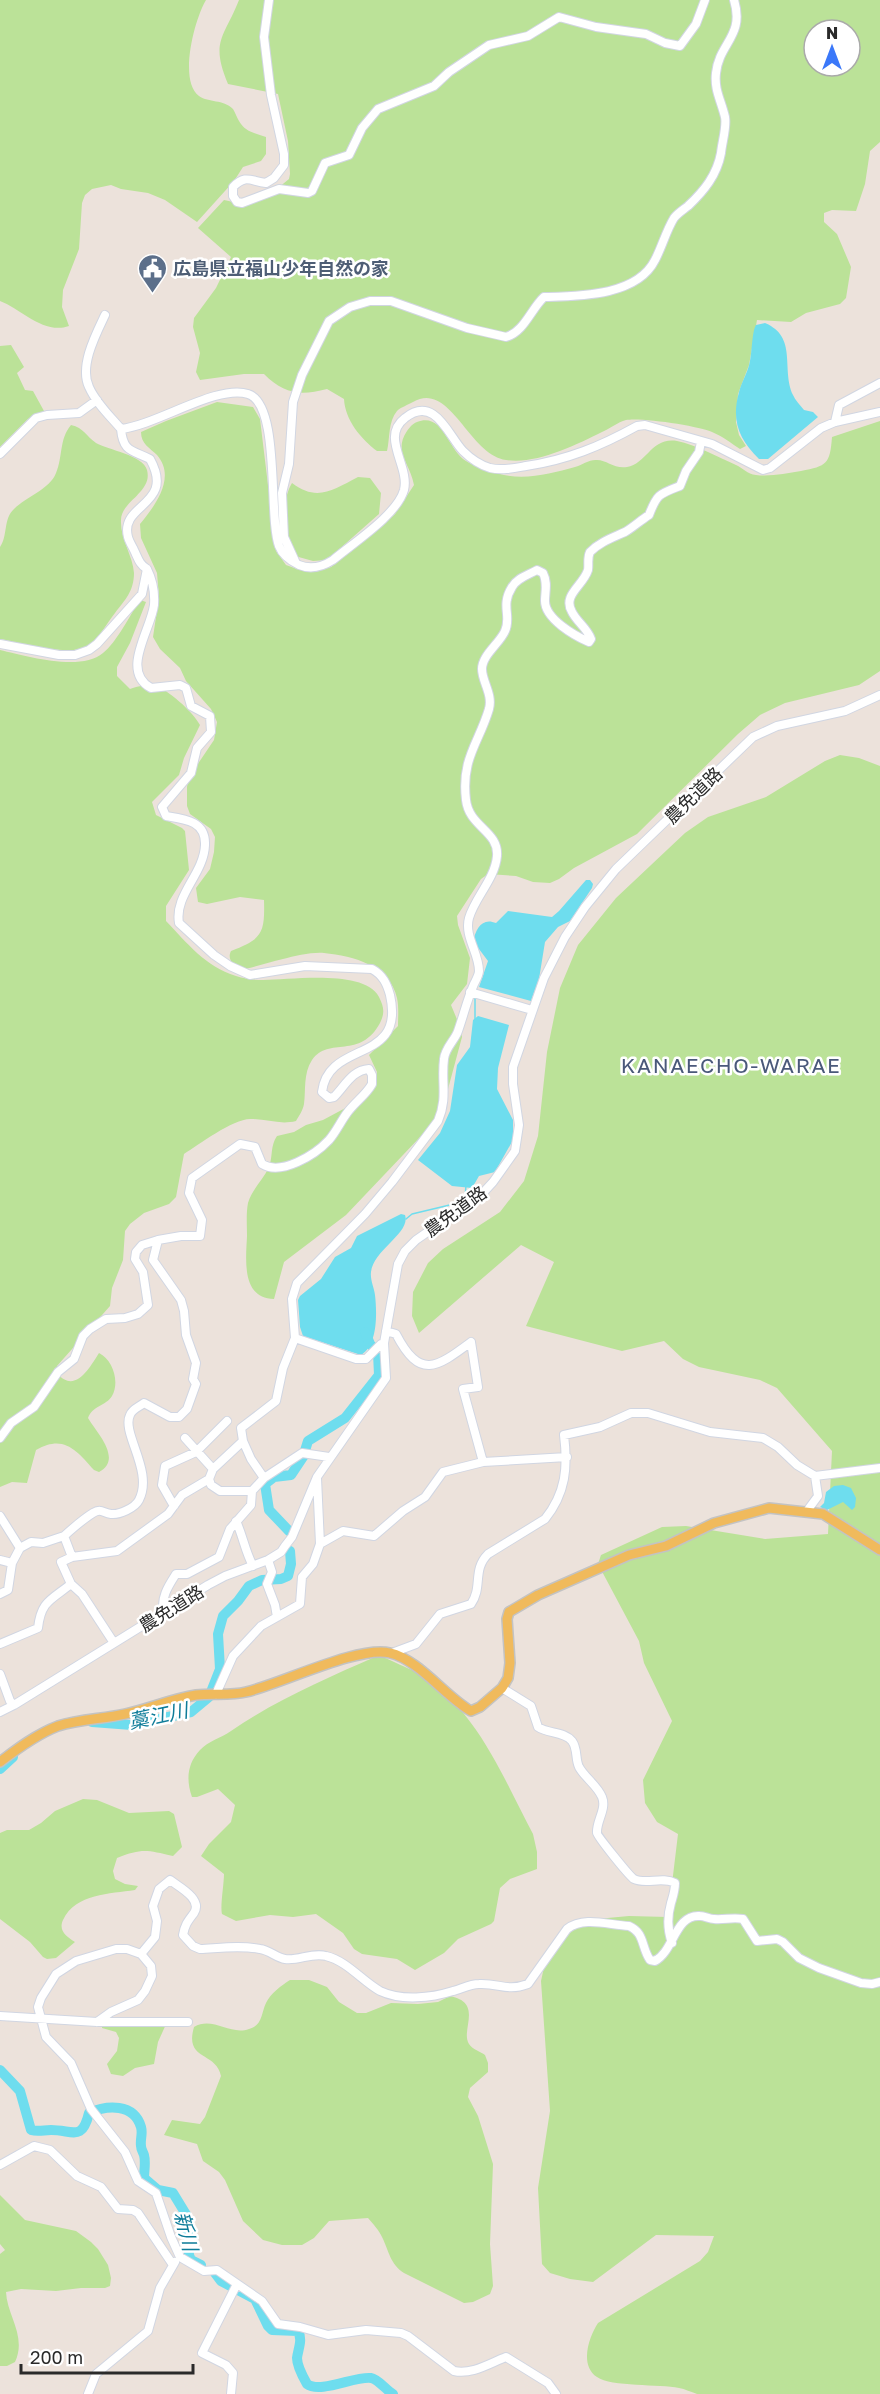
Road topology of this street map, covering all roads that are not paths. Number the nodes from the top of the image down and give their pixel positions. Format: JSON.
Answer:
{"nodes":[{"id":1,"x":269,"y":0,"type":"edge"},
{"id":2,"x":705,"y":0,"type":"edge"},
{"id":3,"x":734,"y":0,"type":"edge"},
{"id":4,"x":105,"y":315,"type":"dead end"},
{"id":5,"x":880,"y":383,"type":"edge"},
{"id":6,"x":97,"y":400,"type":"junction"},
{"id":7,"x":880,"y":412,"type":"edge"},
{"id":8,"x":836,"y":422,"type":"junction"},
{"id":9,"x":121,"y":429,"type":"junction"},
{"id":10,"x":701,"y":442,"type":"junction"},
{"id":11,"x":0,"y":454,"type":"edge"},
{"id":12,"x":295,"y":563,"type":"junction"},
{"id":13,"x":147,"y":569,"type":"junction"},
{"id":14,"x":0,"y":644,"type":"edge"},
{"id":15,"x":878,"y":697,"type":"edge"},
{"id":16,"x":471,"y":992,"type":"junction"},
{"id":17,"x":532,"y":1010,"type":"junction"},
{"id":18,"x":158,"y":1240,"type":"junction"},
{"id":19,"x":386,"y":1331,"type":"junction"},
{"id":20,"x":295,"y":1338,"type":"junction"},
{"id":21,"x":379,"y":1347,"type":"junction"},
{"id":22,"x":227,"y":1421,"type":"dead end"},
{"id":23,"x":0,"y":1438,"type":"edge"},
{"id":24,"x":185,"y":1438,"type":"dead end"},
{"id":25,"x":243,"y":1441,"type":"junction"},
{"id":26,"x":196,"y":1452,"type":"junction"},
{"id":27,"x":329,"y":1457,"type":"junction"},
{"id":28,"x":567,"y":1457,"type":"junction"},
{"id":29,"x":483,"y":1462,"type":"junction"},
{"id":30,"x":880,"y":1468,"type":"edge"},
{"id":31,"x":213,"y":1469,"type":"junction"},
{"id":32,"x":815,"y":1476,"type":"junction"},
{"id":33,"x":317,"y":1477,"type":"junction"},
{"id":34,"x":264,"y":1478,"type":"junction"},
{"id":35,"x":209,"y":1479,"type":"junction"},
{"id":36,"x":252,"y":1491,"type":"junction"},
{"id":37,"x":174,"y":1506,"type":"junction"},
{"id":38,"x":807,"y":1511,"type":"junction"},
{"id":39,"x":0,"y":1516,"type":"edge"},
{"id":40,"x":236,"y":1521,"type":"junction"},
{"id":41,"x":64,"y":1536,"type":"junction"},
{"id":42,"x":321,"y":1544,"type":"junction"},
{"id":43,"x":20,"y":1548,"type":"junction"},
{"id":44,"x":880,"y":1550,"type":"edge"},
{"id":45,"x":72,"y":1557,"type":"junction"},
{"id":46,"x":0,"y":1560,"type":"edge"},
{"id":47,"x":268,"y":1560,"type":"junction"},
{"id":48,"x":12,"y":1563,"type":"junction"},
{"id":49,"x":253,"y":1566,"type":"junction"},
{"id":50,"x":71,"y":1584,"type":"junction"},
{"id":51,"x":0,"y":1594,"type":"edge"},
{"id":52,"x":164,"y":1612,"type":"junction"},
{"id":53,"x":277,"y":1617,"type":"junction"},
{"id":54,"x":114,"y":1643,"type":"junction"},
{"id":55,"x":0,"y":1644,"type":"edge"},
{"id":56,"x":392,"y":1653,"type":"junction"},
{"id":57,"x":0,"y":1674,"type":"edge"},
{"id":58,"x":502,"y":1688,"type":"junction"},
{"id":59,"x":212,"y":1694,"type":"junction"},
{"id":60,"x":14,"y":1705,"type":"junction"},
{"id":61,"x":0,"y":1712,"type":"edge"},
{"id":62,"x":0,"y":1762,"type":"edge"},
{"id":63,"x":672,"y":1943,"type":"junction"},
{"id":64,"x":141,"y":1954,"type":"junction"},
{"id":65,"x":880,"y":1982,"type":"edge"},
{"id":66,"x":0,"y":2016,"type":"edge"},
{"id":67,"x":40,"y":2018,"type":"junction"},
{"id":68,"x":98,"y":2022,"type":"junction"},
{"id":69,"x":188,"y":2022,"type":"dead end"},
{"id":70,"x":0,"y":2165,"type":"edge"},
{"id":71,"x":180,"y":2257,"type":"junction"},
{"id":72,"x":173,"y":2265,"type":"junction"},
{"id":73,"x":236,"y":2287,"type":"junction"},
{"id":74,"x":88,"y":2394,"type":"edge"},
{"id":75,"x":231,"y":2394,"type":"edge"},
{"id":76,"x":556,"y":2394,"type":"edge"}],
"edges":[{"from":1,"to":2,"type":"street"},
{"from":3,"to":12,"type":"street"},
{"from":4,"to":6,"type":"street"},
{"from":5,"to":8,"type":"street"},
{"from":6,"to":9,"type":"street"},
{"from":6,"to":11,"type":"street"},
{"from":7,"to":8,"type":"street"},
{"from":8,"to":10,"type":"street"},
{"from":9,"to":12,"type":"street"},
{"from":9,"to":13,"type":"street"},
{"from":10,"to":12,"type":"street"},
{"from":10,"to":16,"type":"street"},
{"from":13,"to":14,"type":"street"},
{"from":13,"to":18,"type":"street"},
{"from":15,"to":17,"type":"street","name":"農免道路"},
{"from":16,"to":17,"type":"street"},
{"from":16,"to":20,"type":"street"},
{"from":17,"to":19,"type":"street","name":"農免道路"},
{"from":18,"to":23,"type":"street"},
{"from":18,"to":41,"type":"street"},
{"from":19,"to":21,"type":"street","name":"農免道路"},
{"from":19,"to":29,"type":"street"},
{"from":20,"to":21,"type":"street"},
{"from":20,"to":25,"type":"street"},
{"from":21,"to":27,"type":"street","name":"農免道路"},
{"from":22,"to":26,"type":"street"},
{"from":24,"to":26,"type":"street"},
{"from":25,"to":31,"type":"street"},
{"from":25,"to":34,"type":"street"},
{"from":26,"to":31,"type":"street"},
{"from":26,"to":37,"type":"street"},
{"from":27,"to":33,"type":"street","name":"農免道路"},
{"from":27,"to":34,"type":"street"},
{"from":28,"to":29,"type":"street"},
{"from":28,"to":32,"type":"street"},
{"from":28,"to":56,"type":"street"},
{"from":29,"to":42,"type":"street"},
{"from":30,"to":32,"type":"street"},
{"from":31,"to":35,"type":"street"},
{"from":32,"to":38,"type":"street"},
{"from":33,"to":42,"type":"street"},
{"from":33,"to":47,"type":"street","name":"農免道路"},
{"from":34,"to":36,"type":"street"},
{"from":35,"to":36,"type":"street"},
{"from":35,"to":37,"type":"street"},
{"from":36,"to":40,"type":"street"},
{"from":37,"to":45,"type":"street"},
{"from":38,"to":44,"type":"main road"},
{"from":38,"to":58,"type":"main road"},
{"from":39,"to":43,"type":"street"},
{"from":40,"to":49,"type":"street"},
{"from":40,"to":52,"type":"street"},
{"from":41,"to":43,"type":"street"},
{"from":41,"to":45,"type":"street"},
{"from":42,"to":53,"type":"street"},
{"from":43,"to":48,"type":"street"},
{"from":45,"to":50,"type":"street"},
{"from":46,"to":48,"type":"street"},
{"from":47,"to":49,"type":"street","name":"農免道路"},
{"from":47,"to":53,"type":"street"},
{"from":48,"to":51,"type":"street"},
{"from":49,"to":52,"type":"street","name":"農免道路"},
{"from":50,"to":54,"type":"street"},
{"from":50,"to":55,"type":"street"},
{"from":52,"to":54,"type":"street","name":"農免道路"},
{"from":53,"to":59,"type":"street"},
{"from":54,"to":60,"type":"street","name":"農免道路"},
{"from":56,"to":58,"type":"main road"},
{"from":56,"to":59,"type":"main road"},
{"from":57,"to":60,"type":"street"},
{"from":58,"to":63,"type":"street"},
{"from":59,"to":62,"type":"main road"},
{"from":60,"to":61,"type":"street","name":"農免道路"},
{"from":63,"to":64,"type":"street"},
{"from":63,"to":65,"type":"street"},
{"from":64,"to":67,"type":"street"},
{"from":64,"to":68,"type":"street"},
{"from":66,"to":67,"type":"street"},
{"from":67,"to":68,"type":"street"},
{"from":67,"to":71,"type":"street"},
{"from":68,"to":69,"type":"street"},
{"from":70,"to":72,"type":"street"},
{"from":71,"to":72,"type":"street"},
{"from":71,"to":73,"type":"street"},
{"from":72,"to":74,"type":"street"},
{"from":73,"to":75,"type":"street"},
{"from":73,"to":76,"type":"street"}]}
